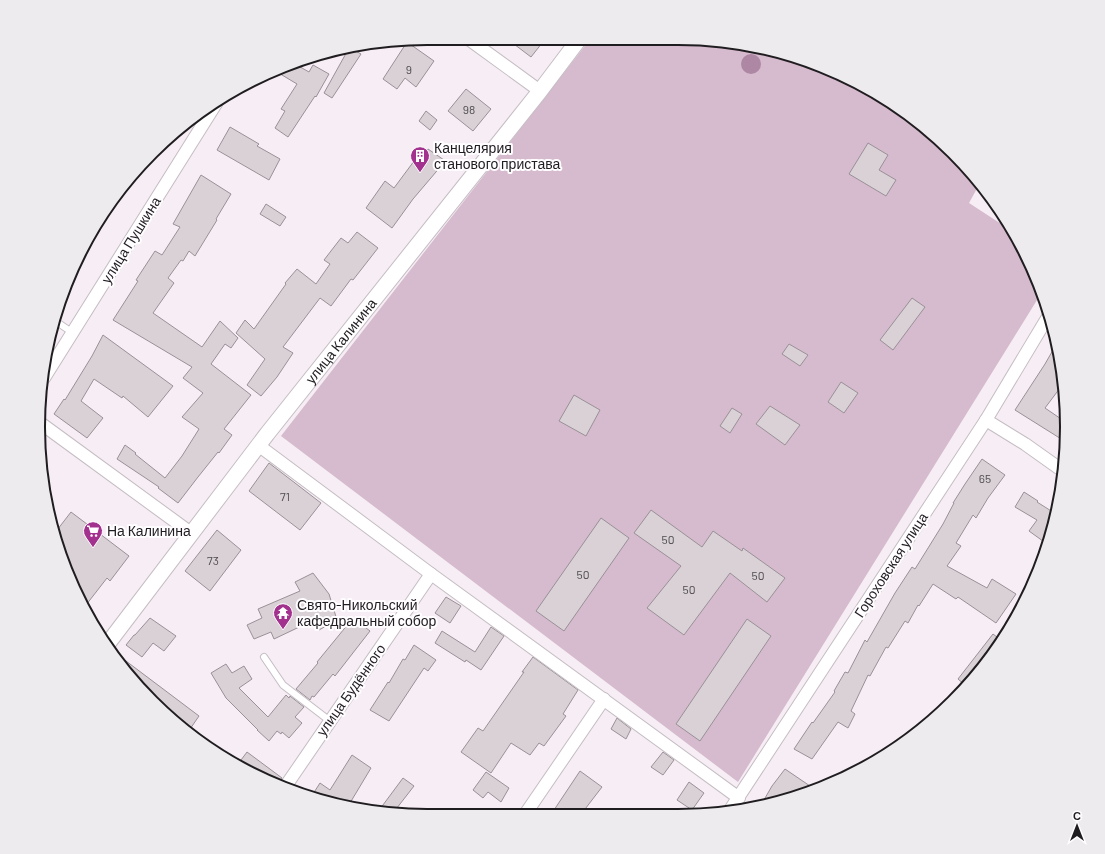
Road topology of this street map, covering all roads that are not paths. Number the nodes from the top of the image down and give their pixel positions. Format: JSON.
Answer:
{"nodes":[{"id":1,"x":476,"y":45,"type":"edge"},
{"id":2,"x":575,"y":45,"type":"edge"},
{"id":3,"x":540,"y":91,"type":"junction"},
{"id":4,"x":211,"y":112,"type":"edge"},
{"id":5,"x":1045,"y":321,"type":"edge"},
{"id":6,"x":59,"y":324,"type":"edge"},
{"id":7,"x":73,"y":333,"type":"junction"},
{"id":8,"x":49,"y":370,"type":"edge"},
{"id":9,"x":986,"y":420,"type":"junction"},
{"id":10,"x":45,"y":426,"type":"edge"},
{"id":11,"x":258,"y":445,"type":"junction"},
{"id":12,"x":1058,"y":467,"type":"edge"},
{"id":13,"x":192,"y":533,"type":"junction"},
{"id":14,"x":432,"y":574,"type":"junction"},
{"id":15,"x":110,"y":641,"type":"edge"},
{"id":16,"x":264,"y":657,"type":"dead end"},
{"id":17,"x":604,"y":699,"type":"junction"},
{"id":18,"x":330,"y":721,"type":"junction"},
{"id":19,"x":288,"y":783,"type":"edge"},
{"id":20,"x":738,"y":798,"type":"junction"},
{"id":21,"x":733,"y":805,"type":"edge"},
{"id":22,"x":529,"y":809,"type":"edge"}],
"edges":[{"from":1,"to":3,"type":"street"},
{"from":2,"to":3,"type":"street","name":"улица Калинина"},
{"from":3,"to":11,"type":"street","name":"улица Калинина"},
{"from":4,"to":7,"type":"street","name":"улица Пушкина"},
{"from":5,"to":9,"type":"street","name":"Гороховская улица"},
{"from":6,"to":7,"type":"lane"},
{"from":7,"to":8,"type":"street","name":"улица Пушкина"},
{"from":9,"to":12,"type":"street"},
{"from":9,"to":20,"type":"street","name":"Гороховская улица"},
{"from":10,"to":13,"type":"street"},
{"from":11,"to":13,"type":"street","name":"улица Калинина"},
{"from":11,"to":14,"type":"street"},
{"from":13,"to":15,"type":"street","name":"улица Калинина"},
{"from":14,"to":17,"type":"street"},
{"from":14,"to":18,"type":"street","name":"улица Будённого"},
{"from":16,"to":18,"type":"lane"},
{"from":17,"to":20,"type":"street"},
{"from":17,"to":22,"type":"street"},
{"from":18,"to":19,"type":"street","name":"улица Будённого"},
{"from":20,"to":21,"type":"street","name":"Гороховская улица"}]}
